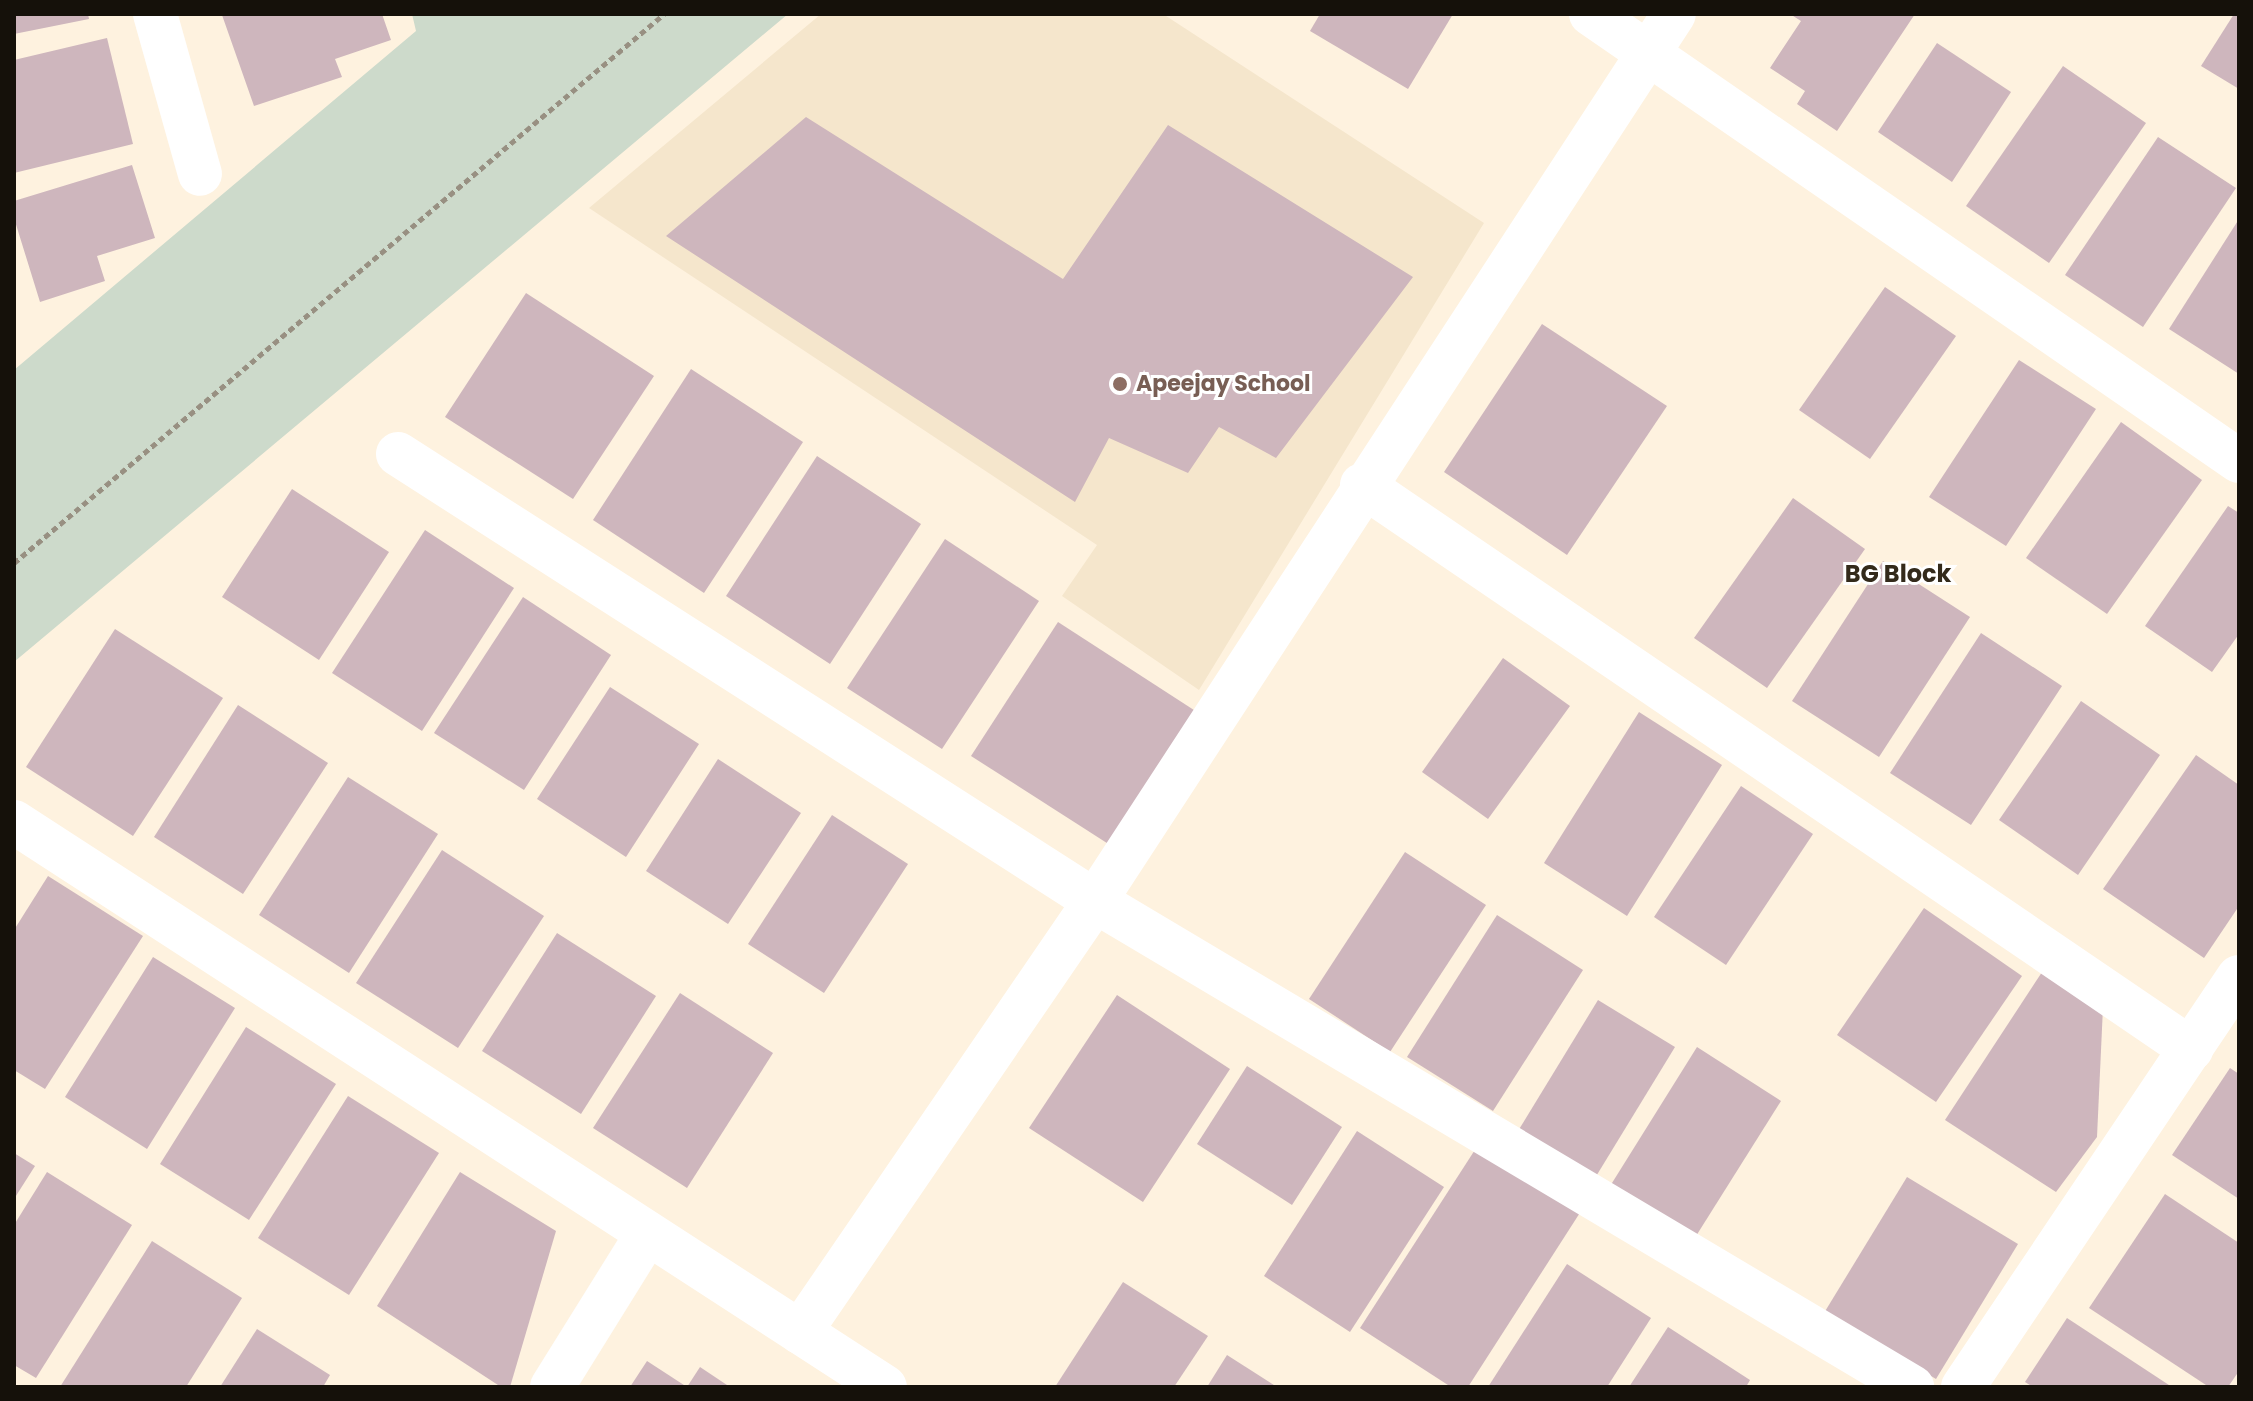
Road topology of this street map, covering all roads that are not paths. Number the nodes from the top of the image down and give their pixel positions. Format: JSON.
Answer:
{"nodes":[{"id":1,"x":155,"y":14,"type":"edge"},
{"id":2,"x":1591,"y":14,"type":"edge"},
{"id":3,"x":1674,"y":14,"type":"edge"},
{"id":4,"x":1648,"y":52,"type":"junction"},
{"id":5,"x":200,"y":174,"type":"dead end"},
{"id":6,"x":398,"y":454,"type":"dead end"},
{"id":7,"x":2239,"y":461,"type":"edge"},
{"id":8,"x":1362,"y":485,"type":"junction"},
{"id":9,"x":14,"y":822,"type":"edge"},
{"id":10,"x":1095,"y":901,"type":"junction"},
{"id":11,"x":2239,"y":977,"type":"edge"},
{"id":12,"x":2191,"y":1049,"type":"junction"},
{"id":13,"x":648,"y":1233,"type":"junction"},
{"id":14,"x":800,"y":1332,"type":"junction"},
{"id":15,"x":552,"y":1387,"type":"edge"},
{"id":16,"x":885,"y":1387,"type":"edge"},
{"id":17,"x":1912,"y":1387,"type":"edge"},
{"id":18,"x":1963,"y":1387,"type":"edge"}],
"edges":[{"from":1,"to":5,"type":"street"},
{"from":2,"to":4,"type":"street"},
{"from":3,"to":4,"type":"street"},
{"from":4,"to":7,"type":"street"},
{"from":4,"to":8,"type":"street"},
{"from":6,"to":10,"type":"street"},
{"from":8,"to":10,"type":"street"},
{"from":8,"to":12,"type":"street"},
{"from":9,"to":13,"type":"street"},
{"from":10,"to":14,"type":"street"},
{"from":10,"to":17,"type":"street"},
{"from":11,"to":12,"type":"street"},
{"from":12,"to":18,"type":"street"},
{"from":13,"to":14,"type":"street"},
{"from":13,"to":15,"type":"street"},
{"from":14,"to":16,"type":"street"}]}
